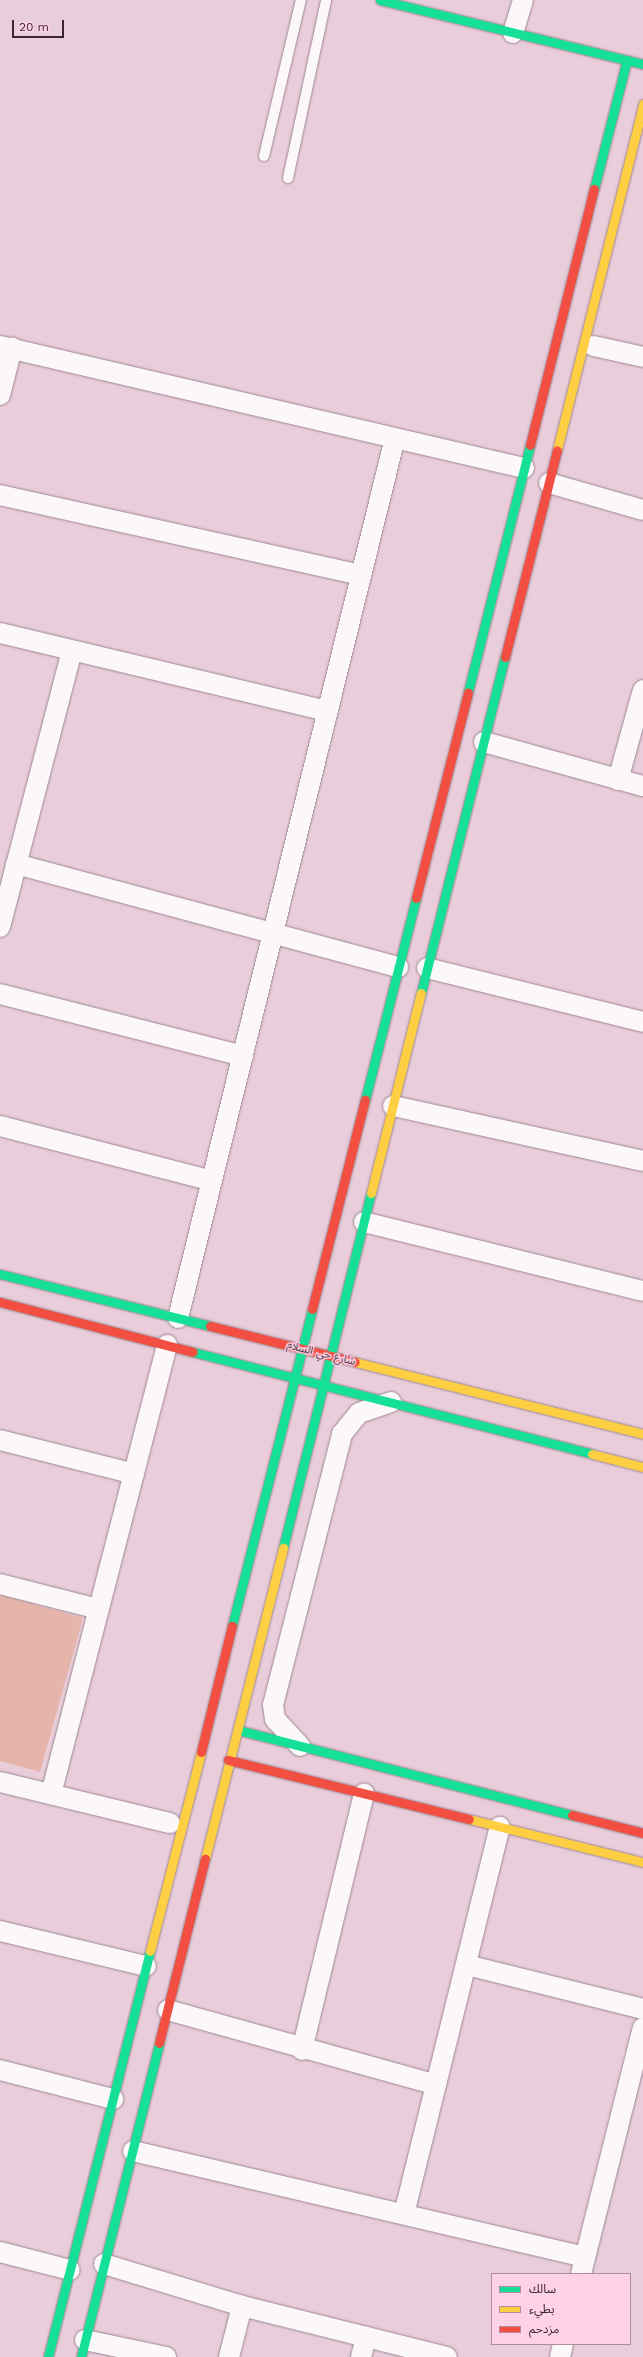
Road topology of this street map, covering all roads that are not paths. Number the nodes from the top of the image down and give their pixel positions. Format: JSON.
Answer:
{"nodes":[{"id":1,"x":301,"y":0,"type":"edge"},
{"id":2,"x":326,"y":0,"type":"edge"},
{"id":3,"x":383,"y":0,"type":"edge"},
{"id":4,"x":523,"y":0,"type":"edge"},
{"id":5,"x":513,"y":33,"type":"junction"},
{"id":6,"x":639,"y":63,"type":"edge"},
{"id":7,"x":620,"y":92,"type":"junction"},
{"id":8,"x":639,"y":92,"type":"edge"},
{"id":9,"x":643,"y":104,"type":"edge"},
{"id":10,"x":264,"y":156,"type":"dead end"},
{"id":11,"x":288,"y":178,"type":"dead end"},
{"id":12,"x":593,"y":346,"type":"dead end"},
{"id":13,"x":6,"y":347,"type":"edge"},
{"id":14,"x":643,"y":357,"type":"edge"},
{"id":15,"x":0,"y":395,"type":"edge"},
{"id":16,"x":395,"y":438,"type":"junction"},
{"id":17,"x":524,"y":468,"type":"junction"},
{"id":18,"x":549,"y":483,"type":"junction"},
{"id":19,"x":0,"y":495,"type":"edge"},
{"id":20,"x":643,"y":510,"type":"edge"},
{"id":21,"x":361,"y":576,"type":"junction"},
{"id":22,"x":492,"y":598,"type":"junction"},
{"id":23,"x":518,"y":607,"type":"junction"},
{"id":24,"x":502,"y":615,"type":"junction"},
{"id":25,"x":486,"y":622,"type":"junction"},
{"id":26,"x":511,"y":632,"type":"junction"},
{"id":27,"x":0,"y":633,"type":"edge"},
{"id":28,"x":72,"y":651,"type":"junction"},
{"id":29,"x":643,"y":690,"type":"edge"},
{"id":30,"x":327,"y":711,"type":"junction"},
{"id":31,"x":484,"y":742,"type":"junction"},
{"id":32,"x":618,"y":780,"type":"junction"},
{"id":33,"x":643,"y":786,"type":"edge"},
{"id":34,"x":16,"y":864,"type":"junction"},
{"id":35,"x":0,"y":927,"type":"edge"},
{"id":36,"x":273,"y":934,"type":"junction"},
{"id":37,"x":398,"y":967,"type":"junction"},
{"id":38,"x":428,"y":968,"type":"junction"},
{"id":39,"x":0,"y":994,"type":"edge"},
{"id":40,"x":643,"y":1022,"type":"edge"},
{"id":41,"x":243,"y":1056,"type":"junction"},
{"id":42,"x":393,"y":1106,"type":"junction"},
{"id":43,"x":0,"y":1126,"type":"edge"},
{"id":44,"x":643,"y":1161,"type":"edge"},
{"id":45,"x":212,"y":1181,"type":"junction"},
{"id":46,"x":364,"y":1222,"type":"junction"},
{"id":47,"x":0,"y":1274,"type":"edge"},
{"id":48,"x":643,"y":1290,"type":"edge"},
{"id":49,"x":0,"y":1302,"type":"edge"},
{"id":50,"x":178,"y":1318,"type":"junction"},
{"id":51,"x":307,"y":1329,"type":"junction"},
{"id":52,"x":336,"y":1333,"type":"junction"},
{"id":53,"x":251,"y":1344,"type":"junction"},
{"id":54,"x":166,"y":1345,"type":"junction"},
{"id":55,"x":302,"y":1349,"type":"junction"},
{"id":56,"x":331,"y":1356,"type":"junction"},
{"id":57,"x":242,"y":1364,"type":"junction"},
{"id":58,"x":295,"y":1378,"type":"junction"},
{"id":59,"x":324,"y":1385,"type":"junction"},
{"id":60,"x":391,"y":1402,"type":"junction"},
{"id":61,"x":288,"y":1404,"type":"junction"},
{"id":62,"x":316,"y":1415,"type":"junction"},
{"id":63,"x":643,"y":1434,"type":"edge"},
{"id":64,"x":0,"y":1440,"type":"edge"},
{"id":65,"x":643,"y":1467,"type":"edge"},
{"id":66,"x":134,"y":1474,"type":"junction"},
{"id":67,"x":0,"y":1584,"type":"edge"},
{"id":68,"x":98,"y":1609,"type":"junction"},
{"id":69,"x":238,"y":1730,"type":"junction"},
{"id":70,"x":300,"y":1746,"type":"junction"},
{"id":71,"x":228,"y":1760,"type":"junction"},
{"id":72,"x":0,"y":1782,"type":"edge"},
{"id":73,"x":441,"y":1782,"type":"junction"},
{"id":74,"x":480,"y":1792,"type":"junction"},
{"id":75,"x":364,"y":1793,"type":"junction"},
{"id":76,"x":451,"y":1793,"type":"dead end"},
{"id":77,"x":51,"y":1794,"type":"junction"},
{"id":78,"x":450,"y":1803,"type":"dead end"},
{"id":79,"x":438,"y":1811,"type":"junction"},
{"id":80,"x":469,"y":1819,"type":"junction"},
{"id":81,"x":170,"y":1823,"type":"dead end"},
{"id":82,"x":500,"y":1827,"type":"junction"},
{"id":83,"x":643,"y":1833,"type":"edge"},
{"id":84,"x":643,"y":1862,"type":"edge"},
{"id":85,"x":0,"y":1931,"type":"edge"},
{"id":86,"x":467,"y":1965,"type":"junction"},
{"id":87,"x":146,"y":1966,"type":"junction"},
{"id":88,"x":643,"y":2009,"type":"edge"},
{"id":89,"x":168,"y":2010,"type":"junction"},
{"id":90,"x":643,"y":2028,"type":"edge"},
{"id":91,"x":302,"y":2050,"type":"junction"},
{"id":92,"x":0,"y":2070,"type":"edge"},
{"id":93,"x":436,"y":2085,"type":"junction"},
{"id":94,"x":113,"y":2099,"type":"junction"},
{"id":95,"x":133,"y":2151,"type":"junction"},
{"id":96,"x":404,"y":2214,"type":"junction"},
{"id":97,"x":0,"y":2252,"type":"edge"},
{"id":98,"x":104,"y":2264,"type":"junction"},
{"id":99,"x":583,"y":2265,"type":"edge"},
{"id":100,"x":70,"y":2270,"type":"junction"},
{"id":101,"x":242,"y":2306,"type":"junction"},
{"id":102,"x":366,"y":2337,"type":"junction"},
{"id":103,"x":563,"y":2345,"type":"edge"},
{"id":104,"x":83,"y":2348,"type":"edge"},
{"id":105,"x":48,"y":2357,"type":"edge"},
{"id":106,"x":166,"y":2357,"type":"edge"},
{"id":107,"x":229,"y":2357,"type":"edge"},
{"id":108,"x":361,"y":2357,"type":"edge"},
{"id":109,"x":447,"y":2357,"type":"edge"},
{"id":110,"x":560,"y":2357,"type":"edge"}],
"edges":[{"from":1,"to":10,"type":"lane"},
{"from":2,"to":11,"type":"lane"},
{"from":3,"to":5,"type":"street"},
{"from":4,"to":5,"type":"street"},
{"from":5,"to":6,"type":"street"},
{"from":6,"to":7,"type":"street"},
{"from":7,"to":8,"type":"street"},
{"from":7,"to":17,"type":"street"},
{"from":9,"to":18,"type":"street"},
{"from":12,"to":14,"type":"street"},
{"from":13,"to":15,"type":"street"},
{"from":13,"to":16,"type":"street"},
{"from":16,"to":17,"type":"street"},
{"from":16,"to":21,"type":"street"},
{"from":17,"to":22,"type":"street"},
{"from":18,"to":20,"type":"street"},
{"from":18,"to":23,"type":"street"},
{"from":19,"to":21,"type":"street"},
{"from":21,"to":30,"type":"street"},
{"from":22,"to":24,"type":"street"},
{"from":22,"to":25,"type":"street"},
{"from":23,"to":24,"type":"street"},
{"from":23,"to":26,"type":"street"},
{"from":24,"to":25,"type":"street"},
{"from":24,"to":26,"type":"street"},
{"from":25,"to":37,"type":"street"},
{"from":26,"to":31,"type":"street"},
{"from":27,"to":28,"type":"street"},
{"from":28,"to":30,"type":"street"},
{"from":28,"to":34,"type":"street"},
{"from":29,"to":32,"type":"street"},
{"from":30,"to":36,"type":"street"},
{"from":31,"to":32,"type":"street"},
{"from":31,"to":38,"type":"street"},
{"from":32,"to":33,"type":"street"},
{"from":34,"to":35,"type":"street"},
{"from":34,"to":36,"type":"street"},
{"from":36,"to":37,"type":"street"},
{"from":36,"to":41,"type":"street"},
{"from":37,"to":51,"type":"street"},
{"from":38,"to":40,"type":"street"},
{"from":38,"to":42,"type":"street"},
{"from":39,"to":41,"type":"street"},
{"from":41,"to":45,"type":"street"},
{"from":42,"to":44,"type":"street"},
{"from":42,"to":46,"type":"street"},
{"from":43,"to":45,"type":"street"},
{"from":45,"to":50,"type":"street"},
{"from":46,"to":48,"type":"street"},
{"from":46,"to":52,"type":"street"},
{"from":47,"to":50,"type":"street","name":"شارع حي السلام"},
{"from":49,"to":54,"type":"street"},
{"from":50,"to":53,"type":"street","name":"شارع حي السلام"},
{"from":51,"to":52,"type":"street"},
{"from":51,"to":55,"type":"street"},
{"from":52,"to":56,"type":"street"},
{"from":53,"to":55,"type":"street","name":"شارع حي السلام"},
{"from":53,"to":57,"type":"street"},
{"from":54,"to":57,"type":"street"},
{"from":54,"to":66,"type":"street"},
{"from":55,"to":56,"type":"street","name":"شارع حي السلام"},
{"from":55,"to":58,"type":"street"},
{"from":56,"to":59,"type":"street"},
{"from":56,"to":63,"type":"street","name":"شارع حي السلام"},
{"from":57,"to":58,"type":"street"},
{"from":58,"to":59,"type":"street"},
{"from":58,"to":61,"type":"street"},
{"from":59,"to":60,"type":"street"},
{"from":59,"to":62,"type":"street"},
{"from":60,"to":65,"type":"street"},
{"from":60,"to":70,"type":"street"},
{"from":61,"to":62,"type":"street"},
{"from":61,"to":87,"type":"street"},
{"from":62,"to":69,"type":"street"},
{"from":64,"to":66,"type":"street"},
{"from":66,"to":68,"type":"street"},
{"from":67,"to":68,"type":"street"},
{"from":68,"to":77,"type":"street"},
{"from":69,"to":70,"type":"street"},
{"from":69,"to":71,"type":"street"},
{"from":70,"to":73,"type":"street"},
{"from":71,"to":75,"type":"street"},
{"from":71,"to":89,"type":"street"},
{"from":72,"to":77,"type":"street"},
{"from":73,"to":74,"type":"street"},
{"from":73,"to":76,"type":"street"},
{"from":74,"to":80,"type":"street"},
{"from":74,"to":83,"type":"street"},
{"from":75,"to":79,"type":"street"},
{"from":75,"to":91,"type":"street"},
{"from":77,"to":81,"type":"street"},
{"from":78,"to":79,"type":"street"},
{"from":79,"to":80,"type":"street"},
{"from":80,"to":82,"type":"street"},
{"from":82,"to":84,"type":"street"},
{"from":82,"to":86,"type":"street"},
{"from":85,"to":87,"type":"street"},
{"from":86,"to":88,"type":"street"},
{"from":86,"to":93,"type":"street"},
{"from":87,"to":94,"type":"street"},
{"from":89,"to":91,"type":"street"},
{"from":89,"to":95,"type":"street"},
{"from":90,"to":99,"type":"street"},
{"from":91,"to":93,"type":"street"},
{"from":92,"to":94,"type":"street"},
{"from":93,"to":96,"type":"street"},
{"from":94,"to":100,"type":"street"},
{"from":95,"to":96,"type":"street"},
{"from":95,"to":98,"type":"street"},
{"from":96,"to":99,"type":"street"},
{"from":97,"to":100,"type":"street"},
{"from":98,"to":101,"type":"street"},
{"from":98,"to":104,"type":"street"},
{"from":100,"to":105,"type":"street"},
{"from":101,"to":102,"type":"street"},
{"from":101,"to":107,"type":"street"},
{"from":102,"to":108,"type":"street"},
{"from":102,"to":109,"type":"street"},
{"from":103,"to":110,"type":"street"},
{"from":104,"to":106,"type":"street"}]}
